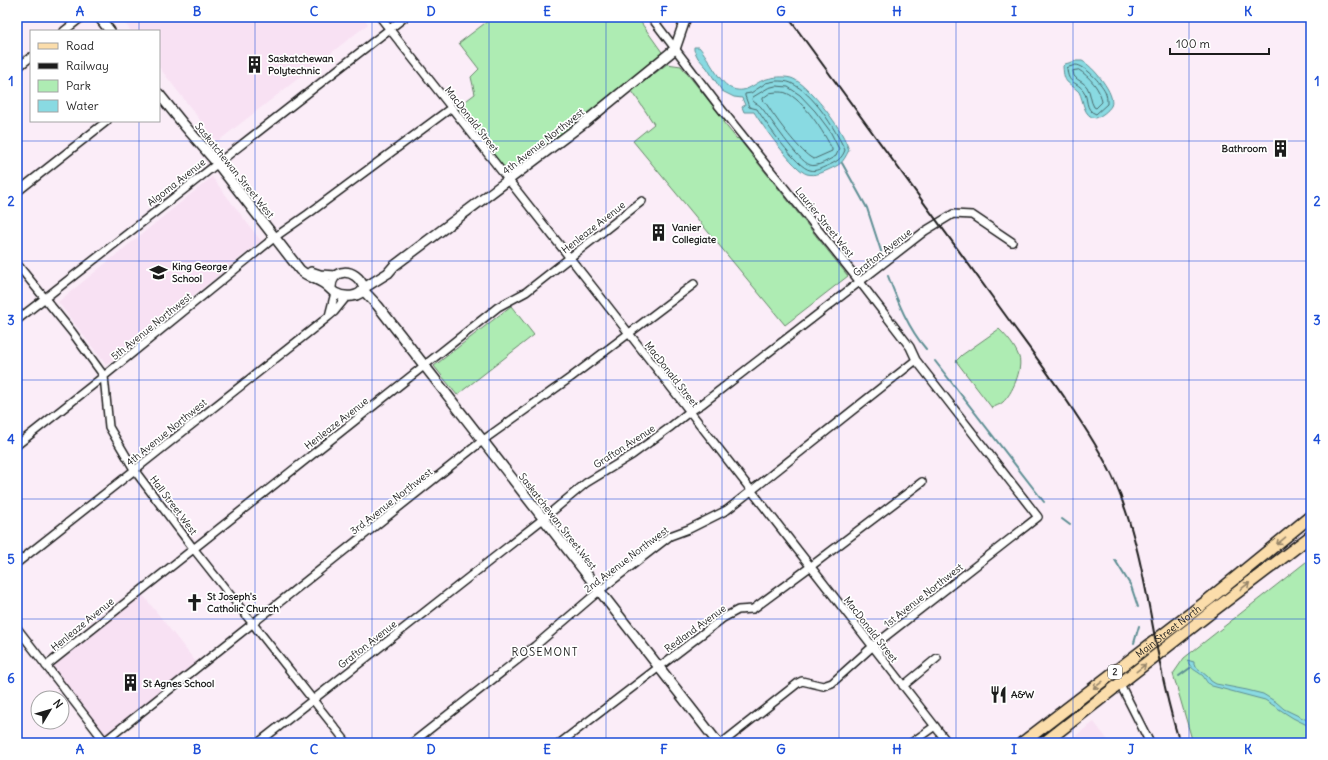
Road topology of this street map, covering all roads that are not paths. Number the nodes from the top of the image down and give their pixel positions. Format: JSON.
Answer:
{"nodes":[{"id":1,"x":82,"y":17,"type":"edge"},
{"id":2,"x":99,"y":17,"type":"edge"},
{"id":3,"x":380,"y":17,"type":"edge"},
{"id":4,"x":405,"y":17,"type":"edge"},
{"id":5,"x":651,"y":17,"type":"edge"},
{"id":6,"x":686,"y":17,"type":"edge"},
{"id":7,"x":389,"y":29,"type":"junction"},
{"id":8,"x":65,"y":30,"type":"edge"},
{"id":9,"x":109,"y":30,"type":"edge"},
{"id":10,"x":675,"y":49,"type":"junction"},
{"id":11,"x":30,"y":58,"type":"edge"},
{"id":12,"x":17,"y":68,"type":"edge"},
{"id":13,"x":160,"y":95,"type":"edge"},
{"id":14,"x":451,"y":108,"type":"junction"},
{"id":15,"x":106,"y":122,"type":"edge"},
{"id":16,"x":217,"y":163,"type":"junction"},
{"id":17,"x":508,"y":181,"type":"junction"},
{"id":18,"x":17,"y":192,"type":"edge"},
{"id":19,"x":642,"y":202,"type":"dead end"},
{"id":20,"x":275,"y":237,"type":"junction"},
{"id":21,"x":1012,"y":242,"type":"dead end"},
{"id":22,"x":569,"y":258,"type":"junction"},
{"id":23,"x":294,"y":260,"type":"junction"},
{"id":24,"x":17,"y":264,"type":"edge"},
{"id":25,"x":394,"y":266,"type":"junction"},
{"id":26,"x":336,"y":276,"type":"junction"},
{"id":27,"x":359,"y":279,"type":"junction"},
{"id":28,"x":860,"y":282,"type":"junction"},
{"id":29,"x":694,"y":284,"type":"dead end"},
{"id":30,"x":333,"y":291,"type":"junction"},
{"id":31,"x":361,"y":291,"type":"junction"},
{"id":32,"x":347,"y":296,"type":"junction"},
{"id":33,"x":45,"y":298,"type":"junction"},
{"id":34,"x":328,"y":317,"type":"junction"},
{"id":35,"x":17,"y":320,"type":"edge"},
{"id":36,"x":628,"y":334,"type":"junction"},
{"id":37,"x":916,"y":360,"type":"junction"},
{"id":38,"x":424,"y":366,"type":"junction"},
{"id":39,"x":104,"y":376,"type":"junction"},
{"id":40,"x":689,"y":412,"type":"junction"},
{"id":41,"x":482,"y":441,"type":"junction"},
{"id":42,"x":17,"y":445,"type":"edge"},
{"id":43,"x":135,"y":471,"type":"junction"},
{"id":44,"x":922,"y":482,"type":"dead end"},
{"id":45,"x":751,"y":492,"type":"junction"},
{"id":46,"x":1311,"y":516,"type":"edge"},
{"id":47,"x":1038,"y":517,"type":"joint"},
{"id":48,"x":543,"y":519,"type":"junction"},
{"id":49,"x":1311,"y":536,"type":"edge"},
{"id":50,"x":193,"y":548,"type":"junction"},
{"id":51,"x":17,"y":563,"type":"edge"},
{"id":52,"x":810,"y":567,"type":"junction"},
{"id":53,"x":599,"y":591,"type":"junction"},
{"id":54,"x":253,"y":623,"type":"junction"},
{"id":55,"x":19,"y":634,"type":"edge"},
{"id":56,"x":872,"y":647,"type":"junction"},
{"id":57,"x":937,"y":658,"type":"dead end"},
{"id":58,"x":46,"y":666,"type":"junction"},
{"id":59,"x":659,"y":667,"type":"junction"},
{"id":60,"x":1120,"y":684,"type":"junction"},
{"id":61,"x":903,"y":686,"type":"junction"},
{"id":62,"x":313,"y":700,"type":"junction"},
{"id":63,"x":935,"y":726,"type":"junction"},
{"id":64,"x":106,"y":742,"type":"edge"},
{"id":65,"x":258,"y":743,"type":"edge"},
{"id":66,"x":347,"y":743,"type":"edge"},
{"id":67,"x":412,"y":743,"type":"edge"},
{"id":68,"x":560,"y":743,"type":"edge"},
{"id":69,"x":718,"y":743,"type":"edge"},
{"id":70,"x":722,"y":743,"type":"edge"},
{"id":71,"x":911,"y":743,"type":"edge"},
{"id":72,"x":948,"y":743,"type":"edge"},
{"id":73,"x":1022,"y":743,"type":"edge"},
{"id":74,"x":1044,"y":743,"type":"edge"},
{"id":75,"x":1150,"y":743,"type":"edge"}],
"edges":[{"from":1,"to":8,"type":"street"},
{"from":2,"to":9,"type":"street"},
{"from":3,"to":7,"type":"street","name":"MacDonald Street"},
{"from":4,"to":7,"type":"street","name":"Algoma Avenue"},
{"from":5,"to":10,"type":"street","name":"Laurier Street West"},
{"from":6,"to":10,"type":"street"},
{"from":7,"to":14,"type":"street","name":"MacDonald Street"},
{"from":7,"to":16,"type":"street","name":"Algoma Avenue"},
{"from":10,"to":17,"type":"street","name":"4th Avenue Northwest"},
{"from":10,"to":28,"type":"street","name":"Laurier Street West"},
{"from":11,"to":12,"type":"street"},
{"from":13,"to":16,"type":"street","name":"Saskatchewan Street West"},
{"from":14,"to":17,"type":"street","name":"MacDonald Street"},
{"from":14,"to":20,"type":"street","name":"5th Avenue Northwest"},
{"from":15,"to":18,"type":"street"},
{"from":16,"to":20,"type":"street","name":"Saskatchewan Street West"},
{"from":16,"to":33,"type":"street","name":"Algoma Avenue"},
{"from":17,"to":22,"type":"street","name":"MacDonald Street"},
{"from":17,"to":25,"type":"street","name":"4th Avenue Northwest"},
{"from":19,"to":22,"type":"street","name":"Henleaze Avenue"},
{"from":20,"to":23,"type":"street","name":"Saskatchewan Street West"},
{"from":20,"to":39,"type":"street","name":"5th Avenue Northwest"},
{"from":21,"to":28,"type":"street","name":"Grafton Avenue"},
{"from":22,"to":36,"type":"street","name":"MacDonald Street"},
{"from":22,"to":38,"type":"street","name":"Henleaze Avenue"},
{"from":23,"to":26,"type":"street","name":"Saskatchewan Street West"},
{"from":23,"to":30,"type":"street","name":"Saskatchewan Street West"},
{"from":24,"to":33,"type":"street"},
{"from":25,"to":27,"type":"street","name":"4th Avenue Northwest"},
{"from":25,"to":31,"type":"street","name":"4th Avenue Northwest"},
{"from":26,"to":27,"type":"street"},
{"from":26,"to":30,"type":"street"},
{"from":27,"to":31,"type":"street"},
{"from":28,"to":37,"type":"street","name":"Laurier Street West"},
{"from":28,"to":40,"type":"street","name":"Grafton Avenue"},
{"from":29,"to":36,"type":"street","name":"3rd Avenue Northwest"},
{"from":30,"to":32,"type":"street"},
{"from":30,"to":34,"type":"street"},
{"from":31,"to":32,"type":"street"},
{"from":31,"to":38,"type":"street","name":"Saskatchewan Street West"},
{"from":32,"to":34,"type":"street","name":"4th Avenue Northwest"},
{"from":33,"to":35,"type":"street","name":"Algoma Avenue"},
{"from":33,"to":39,"type":"street"},
{"from":34,"to":43,"type":"street","name":"4th Avenue Northwest"},
{"from":36,"to":40,"type":"street","name":"MacDonald Street"},
{"from":36,"to":41,"type":"street","name":"3rd Avenue Northwest"},
{"from":37,"to":45,"type":"street","name":"2nd Avenue Northwest"},
{"from":37,"to":47,"type":"street","name":"Laurier Street West"},
{"from":38,"to":41,"type":"street","name":"Saskatchewan Street West"},
{"from":38,"to":50,"type":"street","name":"Henleaze Avenue"},
{"from":39,"to":42,"type":"street","name":"5th Avenue Northwest"},
{"from":39,"to":43,"type":"street","name":"Hall Street West"},
{"from":40,"to":45,"type":"street","name":"MacDonald Street"},
{"from":40,"to":48,"type":"street","name":"Grafton Avenue"},
{"from":41,"to":48,"type":"street","name":"Saskatchewan Street West"},
{"from":41,"to":54,"type":"street","name":"3rd Avenue Northwest"},
{"from":43,"to":50,"type":"street","name":"Hall Street West"},
{"from":43,"to":51,"type":"street","name":"4th Avenue Northwest"},
{"from":44,"to":52,"type":"street","name":"Redland Avenue"},
{"from":45,"to":52,"type":"street","name":"MacDonald Street"},
{"from":45,"to":53,"type":"street","name":"2nd Avenue Northwest"},
{"from":46,"to":73,"type":"main road","name":"Main Street North","number":"2","one_way":true},
{"from":47,"to":56,"type":"street","name":"1st Avenue Northwest"},
{"from":48,"to":53,"type":"street","name":"Saskatchewan Street West"},
{"from":48,"to":62,"type":"street","name":"Grafton Avenue"},
{"from":60,"to":49,"type":"main road","name":"Main Street North","number":"2","one_way":true},
{"from":50,"to":54,"type":"street","name":"Hall Street West"},
{"from":50,"to":58,"type":"street","name":"Henleaze Avenue"},
{"from":52,"to":56,"type":"street","name":"MacDonald Street"},
{"from":52,"to":59,"type":"street","name":"Redland Avenue"},
{"from":53,"to":59,"type":"street","name":"Saskatchewan Street West"},
{"from":53,"to":67,"type":"street","name":"2nd Avenue Northwest"},
{"from":54,"to":62,"type":"street","name":"Hall Street West"},
{"from":54,"to":64,"type":"street","name":"3rd Avenue Northwest"},
{"from":55,"to":58,"type":"street"},
{"from":56,"to":61,"type":"street","name":"MacDonald Street"},
{"from":56,"to":70,"type":"street","name":"1st Avenue Northwest"},
{"from":57,"to":61,"type":"street"},
{"from":58,"to":64,"type":"street"},
{"from":59,"to":68,"type":"street","name":"Redland Avenue"},
{"from":59,"to":69,"type":"street","name":"Saskatchewan Street West"},
{"from":60,"to":74,"type":"main road","name":"Main Street North","number":"2"},
{"from":60,"to":75,"type":"street"},
{"from":61,"to":63,"type":"street","name":"MacDonald Street"},
{"from":62,"to":65,"type":"street","name":"Grafton Avenue"},
{"from":62,"to":66,"type":"street","name":"Hall Street West"},
{"from":63,"to":71,"type":"street"},
{"from":63,"to":72,"type":"street","name":"MacDonald Street"}]}
